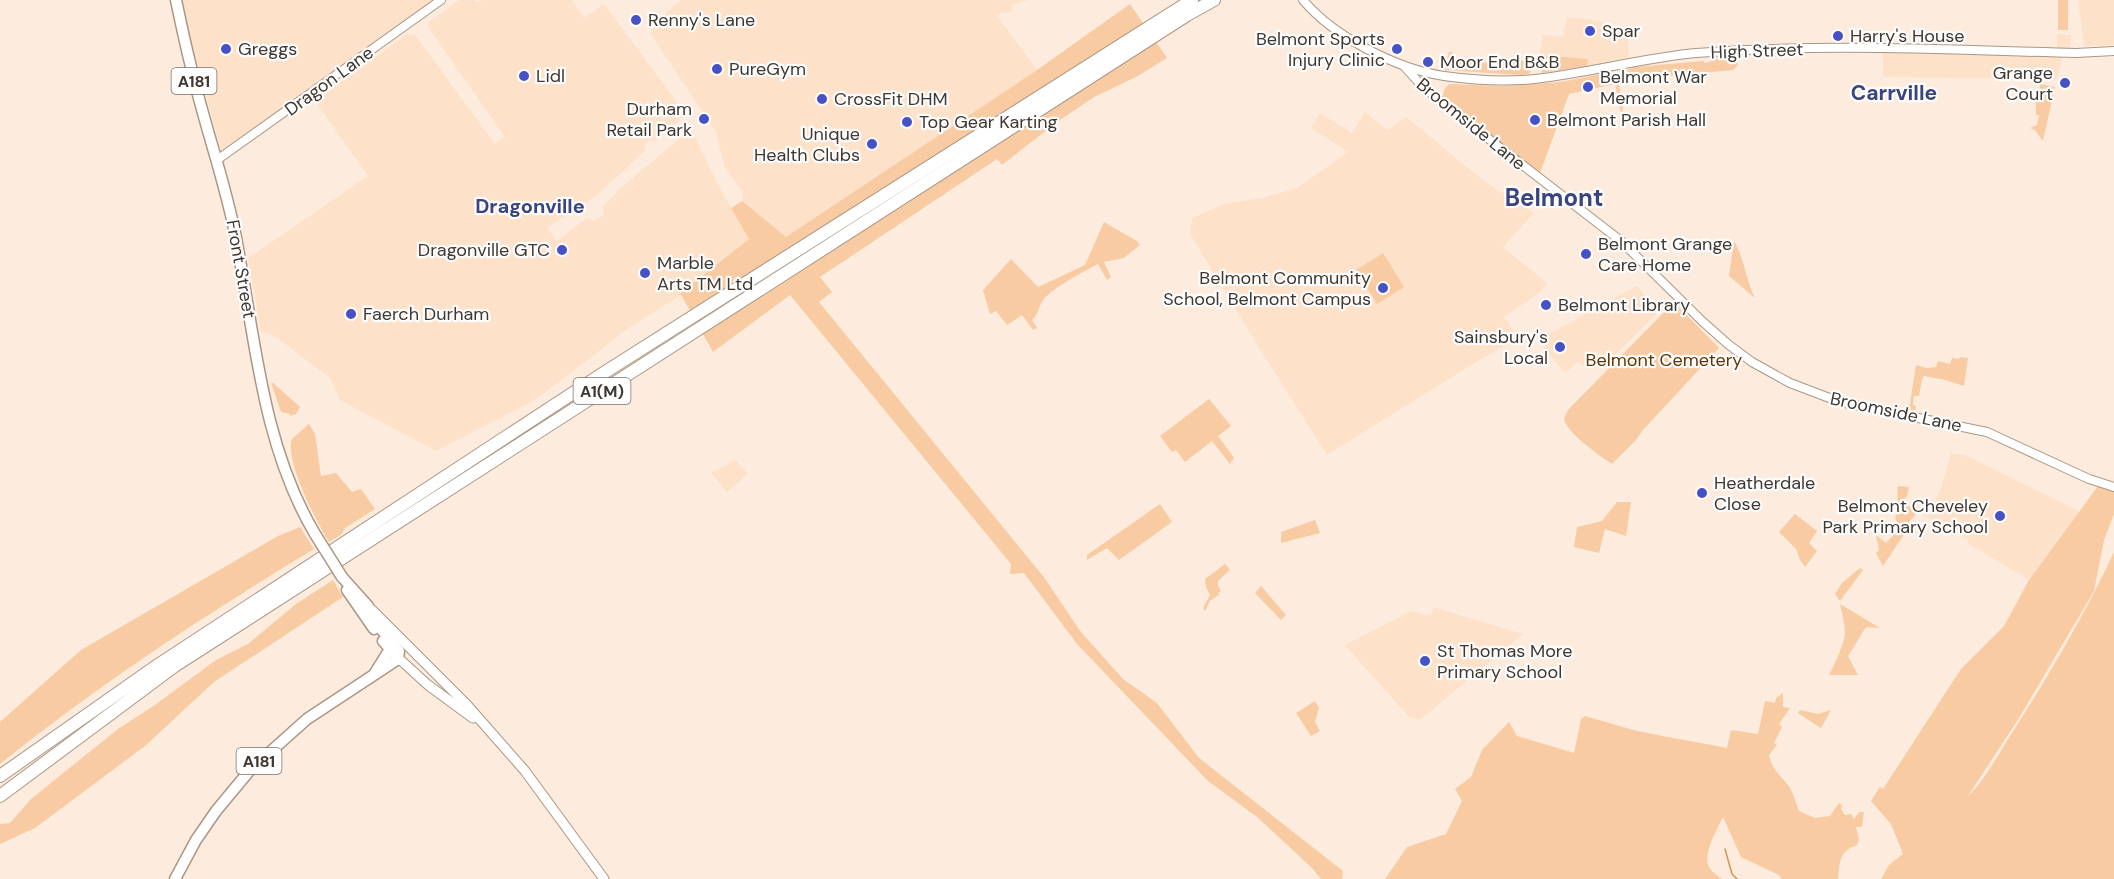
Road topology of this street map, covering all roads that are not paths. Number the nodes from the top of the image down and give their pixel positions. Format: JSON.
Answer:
{"nodes":[{"id":1,"x":176,"y":0,"type":"edge"},
{"id":2,"x":441,"y":0,"type":"edge"},
{"id":3,"x":1192,"y":0,"type":"edge"},
{"id":4,"x":1214,"y":0,"type":"edge"},
{"id":5,"x":1303,"y":0,"type":"edge"},
{"id":6,"x":2114,"y":51,"type":"edge"},
{"id":7,"x":1404,"y":66,"type":"junction"},
{"id":8,"x":217,"y":160,"type":"junction"},
{"id":9,"x":2114,"y":487,"type":"edge"},
{"id":10,"x":342,"y":577,"type":"junction"},
{"id":11,"x":368,"y":606,"type":"junction"},
{"id":12,"x":393,"y":648,"type":"junction"},
{"id":13,"x":409,"y":648,"type":"junction"},
{"id":14,"x":398,"y":659,"type":"junction"},
{"id":15,"x":375,"y":673,"type":"junction"},
{"id":16,"x":482,"y":724,"type":"junction"},
{"id":17,"x":0,"y":776,"type":"edge"},
{"id":18,"x":0,"y":796,"type":"edge"},
{"id":19,"x":175,"y":879,"type":"edge"},
{"id":20,"x":604,"y":879,"type":"edge"}],
"edges":[{"from":1,"to":8,"type":"main road","name":"Front Street","number":"A181"},
{"from":2,"to":8,"type":"street","name":"Dragon Lane"},
{"from":3,"to":17,"type":"highway","number":"A1(M)"},
{"from":4,"to":18,"type":"highway","number":"A1(M)"},
{"from":5,"to":7,"type":"street"},
{"from":6,"to":7,"type":"street","name":"High Street"},
{"from":7,"to":9,"type":"street","name":"Broomside Lane"},
{"from":8,"to":10,"type":"main road","name":"Front Street","number":"A181","bridge":true},
{"from":10,"to":11,"type":"main road","number":"A181"},
{"from":10,"to":12,"type":"main road","number":"A181"},
{"from":11,"to":12,"type":"main road","number":"A181"},
{"from":11,"to":13,"type":"main road"},
{"from":12,"to":13,"type":"main road"},
{"from":12,"to":14,"type":"main road","number":"A181"},
{"from":12,"to":15,"type":"main road","number":"A181"},
{"from":13,"to":16,"type":"main road"},
{"from":14,"to":15,"type":"main road","number":"A181"},
{"from":14,"to":16,"type":"main road"},
{"from":15,"to":19,"type":"main road","number":"A181"},
{"from":16,"to":20,"type":"main road"}]}
